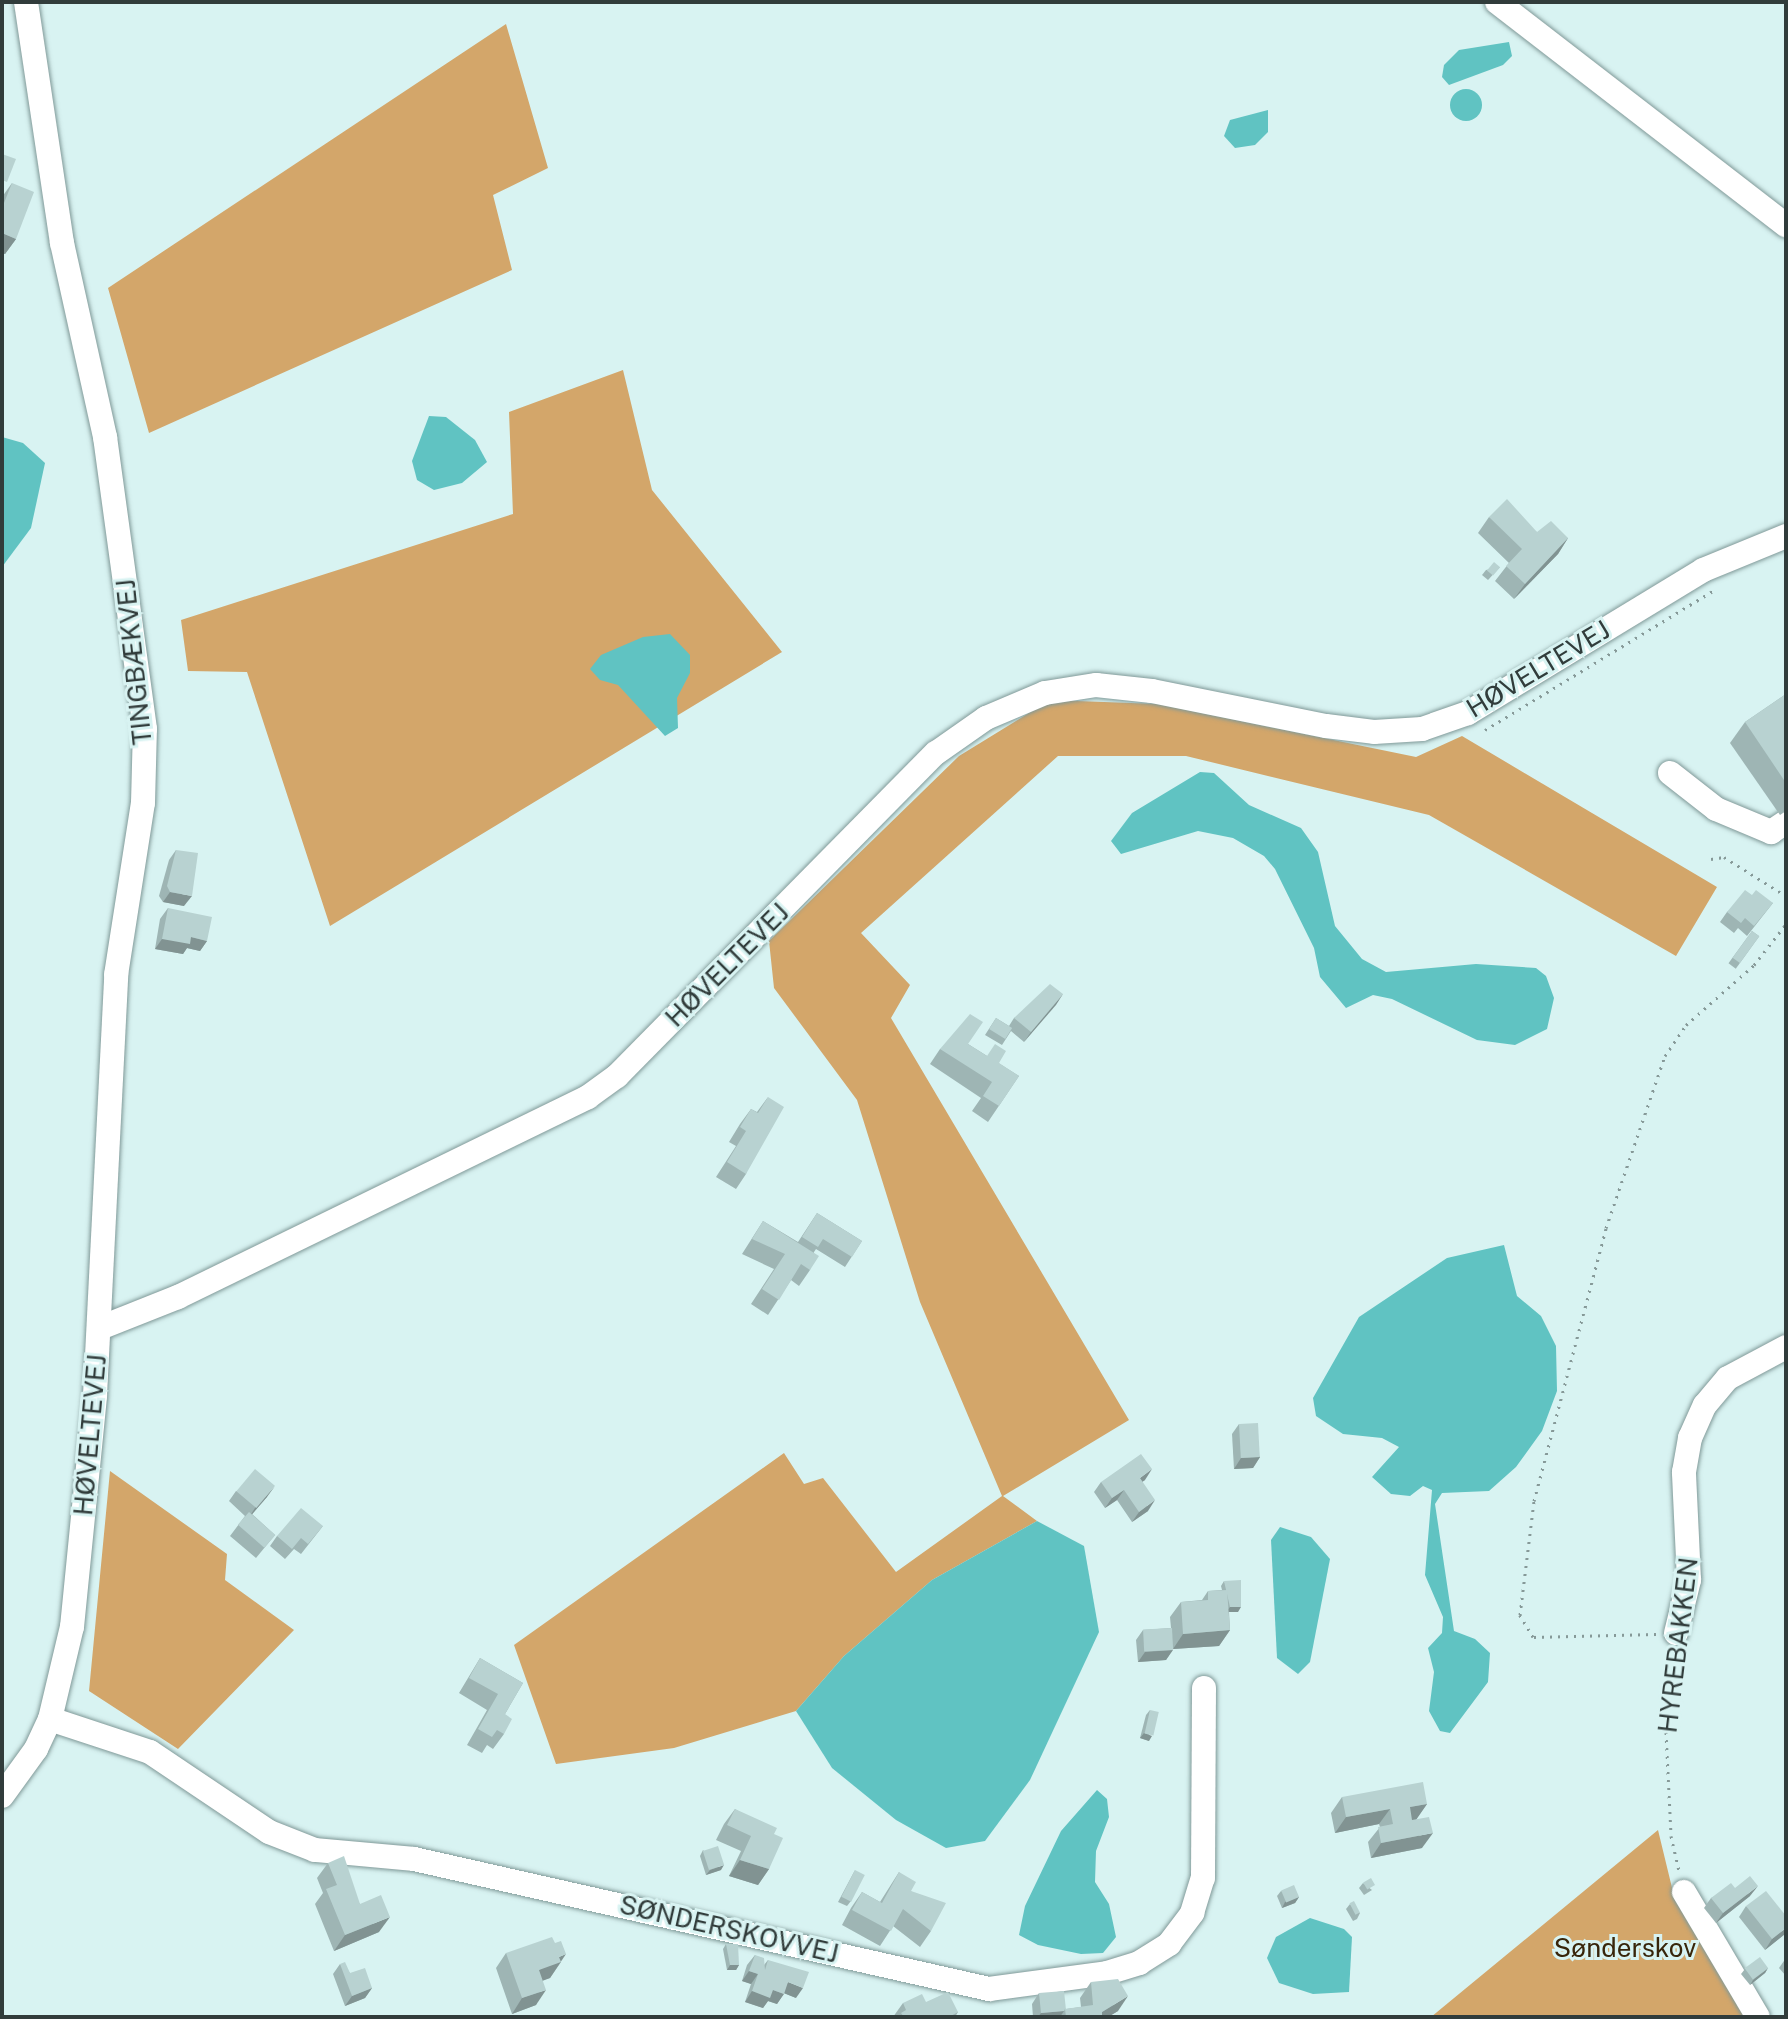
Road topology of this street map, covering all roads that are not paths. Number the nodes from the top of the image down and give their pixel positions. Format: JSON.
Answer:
{"nodes":[{"id":1,"x":26,"y":2,"type":"edge"},
{"id":2,"x":1497,"y":2,"type":"edge"},
{"id":3,"x":1786,"y":225,"type":"edge"},
{"id":4,"x":1786,"y":536,"type":"edge"},
{"id":5,"x":1670,"y":773,"type":"dead end"},
{"id":6,"x":1786,"y":822,"type":"edge"},
{"id":7,"x":100,"y":1328,"type":"junction"},
{"id":8,"x":1786,"y":1347,"type":"edge"},
{"id":9,"x":1676,"y":1633,"type":"road end"},
{"id":10,"x":1204,"y":1688,"type":"dead end"},
{"id":11,"x":50,"y":1719,"type":"junction"},
{"id":12,"x":2,"y":1796,"type":"edge"},
{"id":13,"x":1684,"y":1892,"type":"road end"},
{"id":14,"x":1758,"y":2017,"type":"edge"}],
"edges":[{"from":1,"to":7,"type":"street","name":"TINGBÆKVEJ"},
{"from":2,"to":3,"type":"street"},
{"from":4,"to":7,"type":"street","name":"HØVELTEVEJ"},
{"from":5,"to":6,"type":"street"},
{"from":7,"to":11,"type":"street","name":"HØVELTEVEJ"},
{"from":8,"to":9,"type":"street","name":"HYREBAKKEN"},
{"from":10,"to":11,"type":"street","name":"SØNDERSKOVVEJ"},
{"from":11,"to":12,"type":"street","name":"HØVELTEVEJ"},
{"from":13,"to":14,"type":"street"}]}
